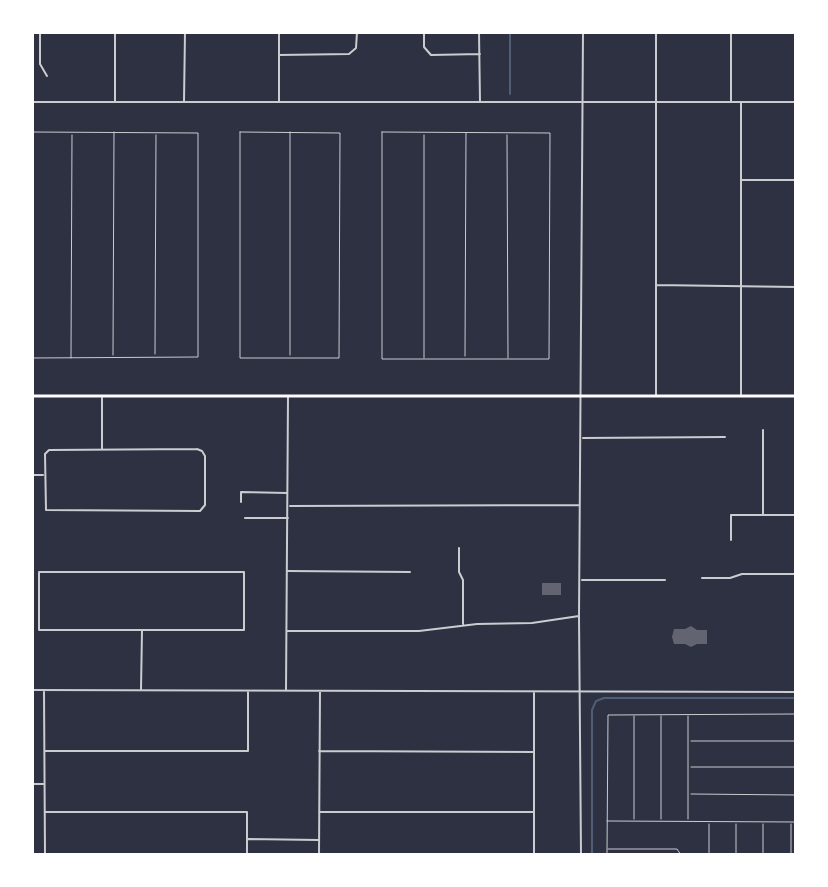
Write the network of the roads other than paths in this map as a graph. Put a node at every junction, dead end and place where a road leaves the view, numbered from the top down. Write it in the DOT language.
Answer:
graph roads {
  1 [pos="40,32"];
  2 [pos="115,32"];
  3 [pos="185,32"];
  4 [pos="279,32"];
  5 [pos="357,32"];
  6 [pos="424,32"];
  7 [pos="479,32"];
  8 [pos="583,32"];
  9 [pos="656,32"];
  10 [pos="731,32"];
  11 [pos="480,54"];
  12 [pos="279,55"];
  13 [pos="47,76"];
  14 [pos="32,102"];
  15 [pos="115,102"];
  16 [pos="184,102"];
  17 [pos="279,102"];
  18 [pos="480,102"];
  19 [pos="583,102"];
  20 [pos="656,102"];
  21 [pos="731,102"];
  22 [pos="741,102"];
  23 [pos="796,102"];
  24 [pos="32,132"];
  25 [pos="72,132"];
  26 [pos="114,132"];
  27 [pos="290,132"];
  28 [pos="424,132"];
  29 [pos="466,132"];
  30 [pos="156,133"];
  31 [pos="507,133"];
  32 [pos="741,180"];
  33 [pos="796,180"];
  34 [pos="655,285"];
  35 [pos="741,287"];
  36 [pos="796,287"];
  37 [pos="155,357"];
  38 [pos="32,358"];
  39 [pos="71,358"];
  40 [pos="113,358"];
  41 [pos="290,358"];
  42 [pos="424,359"];
  43 [pos="465,359"];
  44 [pos="508,359"];
  45 [pos="32,396"];
  46 [pos="102,396"];
  47 [pos="288,396"];
  48 [pos="582,396"];
  49 [pos="656,396"];
  50 [pos="741,396"];
  51 [pos="796,396"];
  52 [pos="763,430"];
  53 [pos="725,437"];
  54 [pos="582,438"];
  55 [pos="102,449"];
  56 [pos="32,475"];
  57 [pos="44,475"];
  58 [pos="289,493"];
  59 [pos="241,502"];
  60 [pos="581,505"];
  61 [pos="289,506"];
  62 [pos="763,515"];
  63 [pos="796,515"];
  64 [pos="245,518"];
  65 [pos="289,518"];
  66 [pos="731,540"];
  67 [pos="459,548"];
  68 [pos="287,571"];
  69 [pos="410,572"];
  70 [pos="796,574"];
  71 [pos="702,578"];
  72 [pos="580,580"];
  73 [pos="665,580"];
  74 [pos="32,598"];
  75 [pos="39,598"];
  76 [pos="579,616"];
  77 [pos="463,626"];
  78 [pos="142,630"];
  79 [pos="286,631"];
  80 [pos="32,690"];
  81 [pos="44,690"];
  82 [pos="141,690"];
  83 [pos="248,690"];
  84 [pos="286,690"];
  85 [pos="320,690"];
  86 [pos="534,690"];
  87 [pos="581,690"];
  88 [pos="796,692"];
  89 [pos="634,714"];
  90 [pos="661,714"];
  91 [pos="688,714"];
  92 [pos="796,714"];
  93 [pos="688,741"];
  94 [pos="796,741"];
  95 [pos="45,751"];
  96 [pos="319,751"];
  97 [pos="534,752"];
  98 [pos="688,767"];
  99 [pos="796,767"];
  100 [pos="32,784"];
  101 [pos="45,784"];
  102 [pos="688,794"];
  103 [pos="796,795"];
  104 [pos="45,812"];
  105 [pos="319,812"];
  106 [pos="534,812"];
  107 [pos="607,821"];
  108 [pos="634,821"];
  109 [pos="661,822"];
  110 [pos="688,822"];
  111 [pos="709,822"];
  112 [pos="736,822"];
  113 [pos="763,822"];
  114 [pos="791,822"];
  115 [pos="796,822"];
  116 [pos="247,839"];
  117 [pos="319,840"];
  118 [pos="607,849"];
  119 [pos="45,855"];
  120 [pos="247,855"];
  121 [pos="319,855"];
  122 [pos="534,855"];
  123 [pos="581,855"];
  124 [pos="607,855"];
  125 [pos="681,855"];
  126 [pos="709,855"];
  127 [pos="736,855"];
  128 [pos="763,855"];
  129 [pos="791,855"];
  1 -- 13 [label="street"];
  2 -- 15 [label="street"];
  3 -- 16 [label="street"];
  4 -- 12 [label="street"];
  5 -- 12 [label="street"];
  6 -- 11 [label="street"];
  7 -- 11 [label="street"];
  8 -- 19 [label="street"];
  9 -- 20 [label="street"];
  10 -- 21 [label="street"];
  11 -- 18 [label="street"];
  12 -- 17 [label="street"];
  14 -- 15 [label="street"];
  15 -- 16 [label="street"];
  16 -- 17 [label="street"];
  17 -- 18 [label="street"];
  18 -- 19 [label="street"];
  19 -- 20 [label="street"];
  19 -- 48 [label="street"];
  20 -- 21 [label="street"];
  20 -- 34 [label="street"];
  21 -- 22 [label="street"];
  22 -- 23 [label="street"];
  22 -- 32 [label="street"];
  24 -- 25 [label="lane"];
  25 -- 26 [label="lane"];
  25 -- 39 [label="lane"];
  26 -- 30 [label="lane"];
  26 -- 40 [label="lane"];
  27 -- 41 [label="lane"];
  27 -- 41 [label="lane"];
  27 -- 41 [label="lane"];
  28 -- 29 [label="lane"];
  28 -- 42 [label="lane"];
  28 -- 42 [label="lane"];
  29 -- 31 [label="lane"];
  29 -- 43 [label="lane"];
  30 -- 37 [label="lane"];
  30 -- 37 [label="lane"];
  31 -- 44 [label="lane"];
  31 -- 44 [label="lane"];
  32 -- 33 [label="street"];
  32 -- 35 [label="street"];
  34 -- 35 [label="street"];
  34 -- 49 [label="street"];
  35 -- 36 [label="street"];
  35 -- 50 [label="street"];
  37 -- 40 [label="lane"];
  38 -- 39 [label="lane"];
  39 -- 40 [label="lane"];
  42 -- 43 [label="lane"];
  43 -- 44 [label="lane"];
  45 -- 46 [label="main road"];
  46 -- 47 [label="main road"];
  46 -- 55 [label="street"];
  47 -- 48 [label="main road"];
  47 -- 58 [label="street"];
  48 -- 49 [label="main road"];
  48 -- 54 [label="street"];
  49 -- 50 [label="main road"];
  50 -- 51 [label="main road"];
  52 -- 62 [label="street"];
  53 -- 54 [label="street"];
  54 -- 60 [label="street"];
  55 -- 57 [label="street"];
  55 -- 57 [label="street"];
  56 -- 57 [label="street"];
  58 -- 59 [label="street"];
  58 -- 61 [label="street"];
  60 -- 61 [label="street"];
  60 -- 72 [label="street"];
  61 -- 65 [label="street"];
  62 -- 63 [label="street"];
  62 -- 66 [label="street"];
  64 -- 65 [label="street"];
  65 -- 68 [label="street"];
  67 -- 77 [label="street"];
  68 -- 69 [label="street"];
  68 -- 79 [label="street"];
  70 -- 71 [label="street"];
  72 -- 73 [label="street"];
  72 -- 76 [label="street"];
  74 -- 75 [label="street"];
  75 -- 78 [label="street"];
  75 -- 78 [label="street"];
  76 -- 77 [label="street"];
  76 -- 87 [label="street"];
  77 -- 79 [label="street"];
  78 -- 82 [label="street"];
  79 -- 84 [label="street"];
  80 -- 81 [label="street"];
  81 -- 82 [label="street"];
  81 -- 95 [label="street"];
  82 -- 83 [label="street"];
  83 -- 84 [label="street"];
  83 -- 95 [label="street"];
  84 -- 85 [label="street"];
  85 -- 86 [label="street"];
  85 -- 96 [label="street"];
  86 -- 87 [label="street"];
  86 -- 97 [label="street"];
  87 -- 88 [label="street"];
  87 -- 123 [label="street"];
  89 -- 90 [label="lane"];
  89 -- 107 [label="lane"];
  89 -- 108 [label="lane"];
  90 -- 91 [label="lane"];
  90 -- 109 [label="lane"];
  91 -- 92 [label="lane"];
  91 -- 93 [label="lane"];
  93 -- 94 [label="lane"];
  93 -- 98 [label="lane"];
  95 -- 101 [label="street"];
  96 -- 97 [label="street"];
  96 -- 105 [label="street"];
  97 -- 106 [label="street"];
  98 -- 99 [label="lane"];
  98 -- 102 [label="lane"];
  100 -- 101 [label="street"];
  101 -- 104 [label="street"];
  102 -- 103 [label="lane"];
  102 -- 110 [label="lane"];
  104 -- 116 [label="street"];
  104 -- 119 [label="street"];
  105 -- 106 [label="street"];
  105 -- 117 [label="street"];
  106 -- 122 [label="street"];
  107 -- 108 [label="lane"];
  107 -- 118 [label="lane"];
  108 -- 109 [label="lane"];
  109 -- 110 [label="lane"];
  110 -- 111 [label="lane"];
  111 -- 112 [label="lane"];
  111 -- 126 [label="lane"];
  112 -- 113 [label="lane"];
  112 -- 127 [label="lane"];
  113 -- 114 [label="lane"];
  113 -- 128 [label="lane"];
  114 -- 115 [label="lane"];
  114 -- 129 [label="lane"];
  116 -- 117 [label="street"];
  116 -- 120 [label="street"];
  117 -- 121 [label="street"];
  118 -- 124 [label="lane"];
  118 -- 125 [label="lane"];
}
